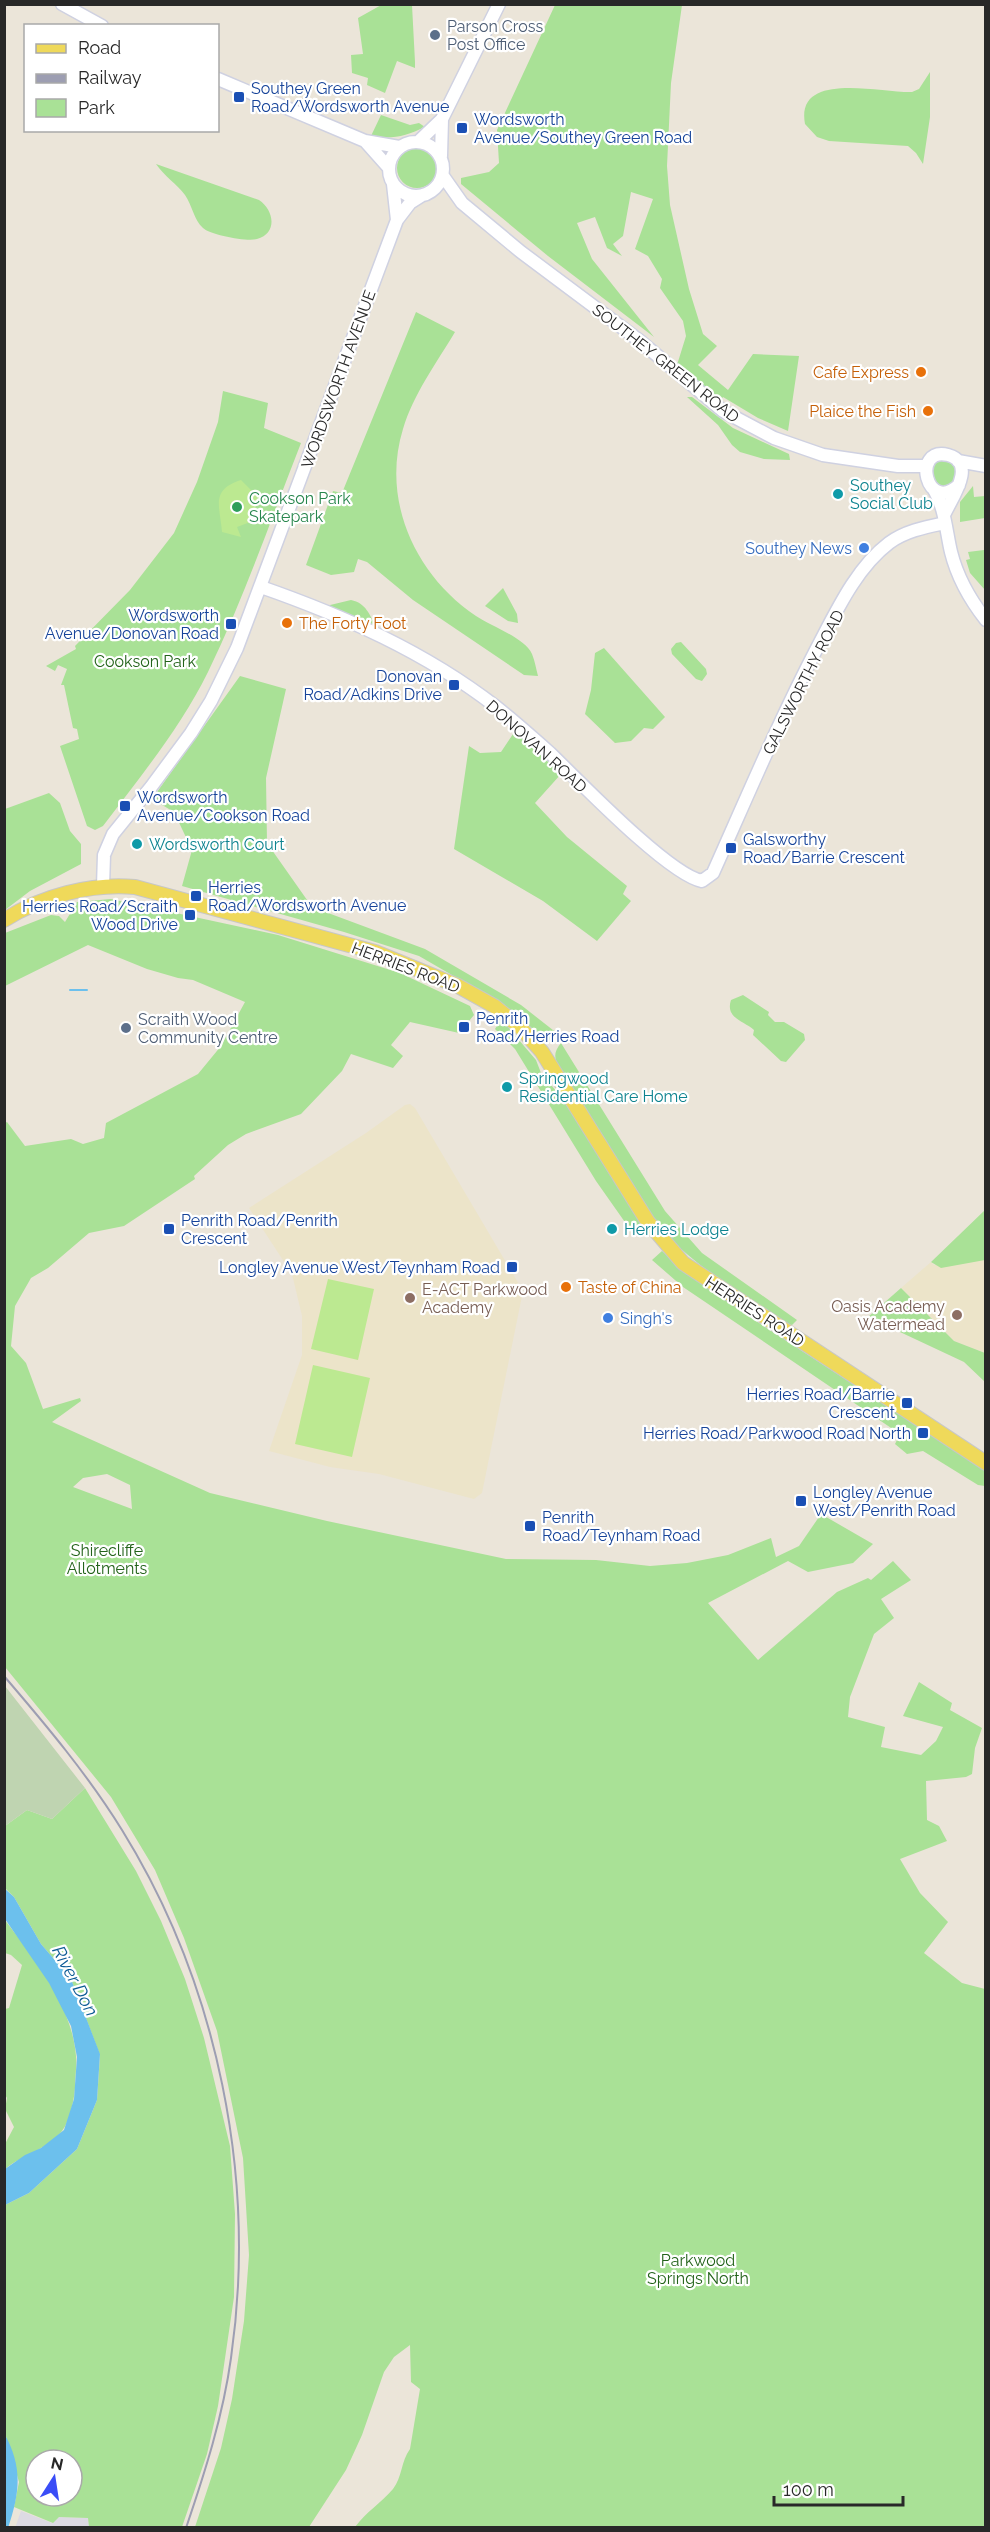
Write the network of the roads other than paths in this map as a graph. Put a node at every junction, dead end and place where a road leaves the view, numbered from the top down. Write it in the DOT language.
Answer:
graph roads {
  1 [pos="62,4"];
  2 [pos="499,4"];
  3 [pos="98,24"];
  4 [pos="219,79"];
  5 [pos="442,118"];
  6 [pos="365,141"];
  7 [pos="419,141"];
  8 [pos="399,147"];
  9 [pos="441,156"];
  10 [pos="389,168"];
  11 [pos="443,176"];
  12 [pos="393,184"];
  13 [pos="425,194"];
  14 [pos="462,204"];
  15 [pos="397,220"];
  16 [pos="958,461"];
  17 [pos="898,466"];
  18 [pos="927,466"];
  19 [pos="984,466"];
  20 [pos="960,482"];
  21 [pos="931,486"];
  22 [pos="944,518"];
  23 [pos="261,587"];
  24 [pos="986,620"];
  25 [pos="702,881"];
  26 [pos="103,886"];
  27 [pos="4,920"];
  28 [pos="986,1464"];
  1 -- 3 [label="street"];
  2 -- 5 [label="street"];
  4 -- 6 [label="street"];
  5 -- 7 [label="street"];
  5 -- 9 [label="street"];
  6 -- 8 [label="street"];
  6 -- 10 [label="street"];
  7 -- 8 [label="street"];
  7 -- 9 [label="street"];
  8 -- 10 [label="street"];
  9 -- 11 [label="street"];
  10 -- 12 [label="street"];
  11 -- 13 [label="street"];
  11 -- 14 [label="street, SOUTHEY GREEN ROAD"];
  12 -- 13 [label="street"];
  12 -- 15 [label="street, WORDSWORTH AVENUE"];
  13 -- 14 [label="street, SOUTHEY GREEN ROAD"];
  13 -- 15 [label="street, WORDSWORTH AVENUE"];
  14 -- 17 [label="street, SOUTHEY GREEN ROAD"];
  15 -- 23 [label="street, WORDSWORTH AVENUE"];
  16 -- 18 [label="street"];
  16 -- 19 [label="street"];
  16 -- 20 [label="street"];
  17 -- 18 [label="street, SOUTHEY GREEN ROAD"];
  17 -- 21 [label="street, SOUTHEY GREEN ROAD"];
  18 -- 21 [label="street"];
  19 -- 20 [label="street"];
  20 -- 21 [label="street"];
  20 -- 22 [label="street"];
  21 -- 22 [label="street"];
  22 -- 24 [label="street"];
  22 -- 25 [label="street, GALSWORTHY ROAD"];
  23 -- 25 [label="street, DONOVAN ROAD"];
  23 -- 26 [label="street, WORDSWORTH AVENUE"];
  26 -- 27 [label="main road, HERRIES ROAD"];
  26 -- 28 [label="main road, HERRIES ROAD"];
}
